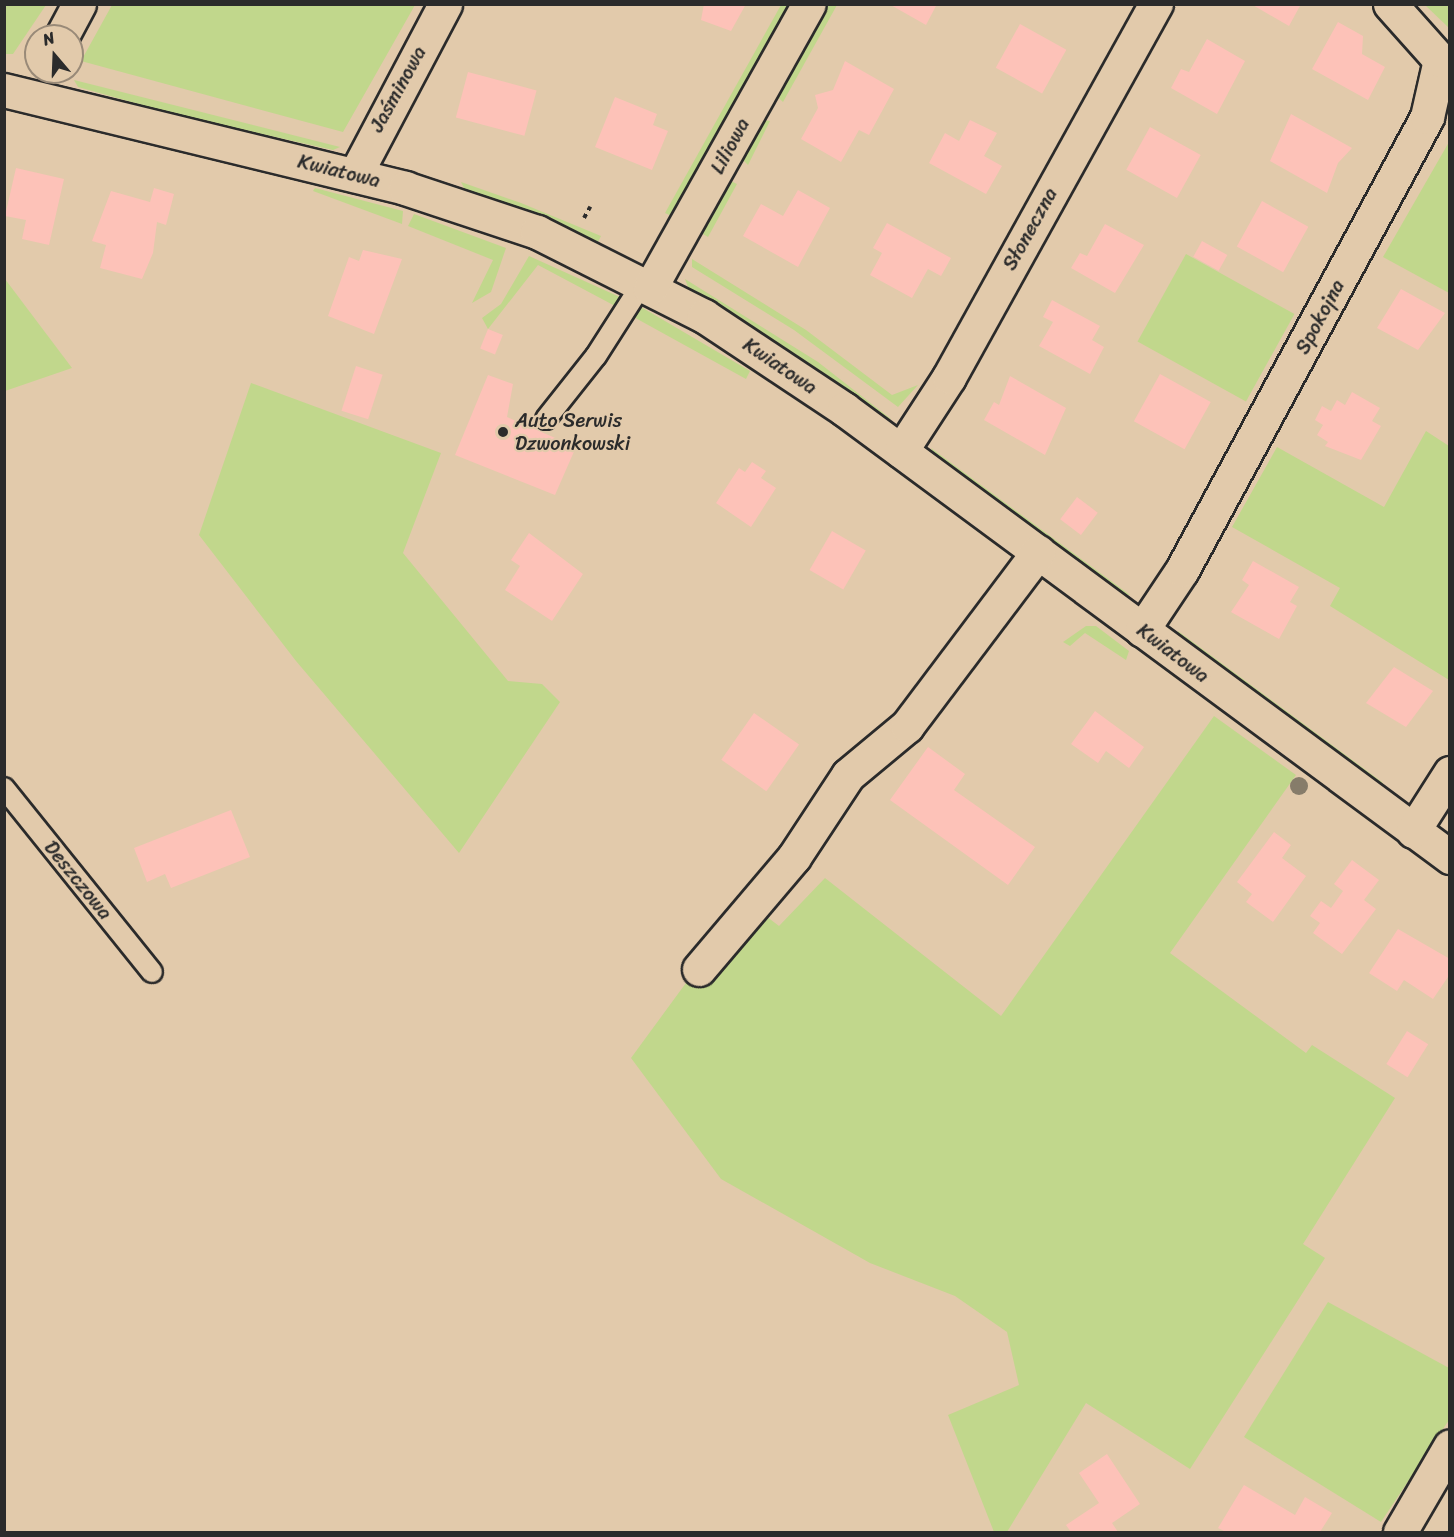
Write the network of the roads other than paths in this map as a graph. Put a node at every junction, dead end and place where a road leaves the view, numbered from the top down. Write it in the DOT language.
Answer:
graph roads {
  1 [pos="79,4"];
  2 [pos="445,4"];
  3 [pos="809,4"];
  4 [pos="1156,4"];
  5 [pos="1390,4"];
  6 [pos="68,24"];
  7 [pos="27,85"];
  8 [pos="355,174"];
  9 [pos="646,286"];
  10 [pos="546,419"];
  11 [pos="901,451"];
  12 [pos="1038,552"];
  13 [pos="1142,630"];
  14 [pos="1449,773"];
  15 [pos="4,788"];
  16 [pos="1413,831"];
  17 [pos="1449,857"];
  18 [pos="699,969"];
  19 [pos="152,972"];
  20 [pos="1449,1446"];
  21 [pos="1400,1533"];
  1 -- 6 [label="street"];
  2 -- 8 [label="street, Jaśminowa"];
  3 -- 9 [label="street, Liliowa"];
  4 -- 11 [label="street, Słoneczna"];
  5 -- 13 [label="street, Spokojna"];
  7 -- 8 [label="street, Kwiatowa"];
  8 -- 9 [label="street, Kwiatowa"];
  9 -- 10 [label="lane"];
  9 -- 11 [label="street, Kwiatowa"];
  11 -- 12 [label="street, Kwiatowa"];
  12 -- 13 [label="street, Kwiatowa"];
  12 -- 18 [label="street"];
  13 -- 16 [label="street, Kwiatowa"];
  14 -- 16 [label="street"];
  15 -- 19 [label="lane, Deszczowa"];
  16 -- 17 [label="street, Kwiatowa"];
  20 -- 21 [label="street"];
}
